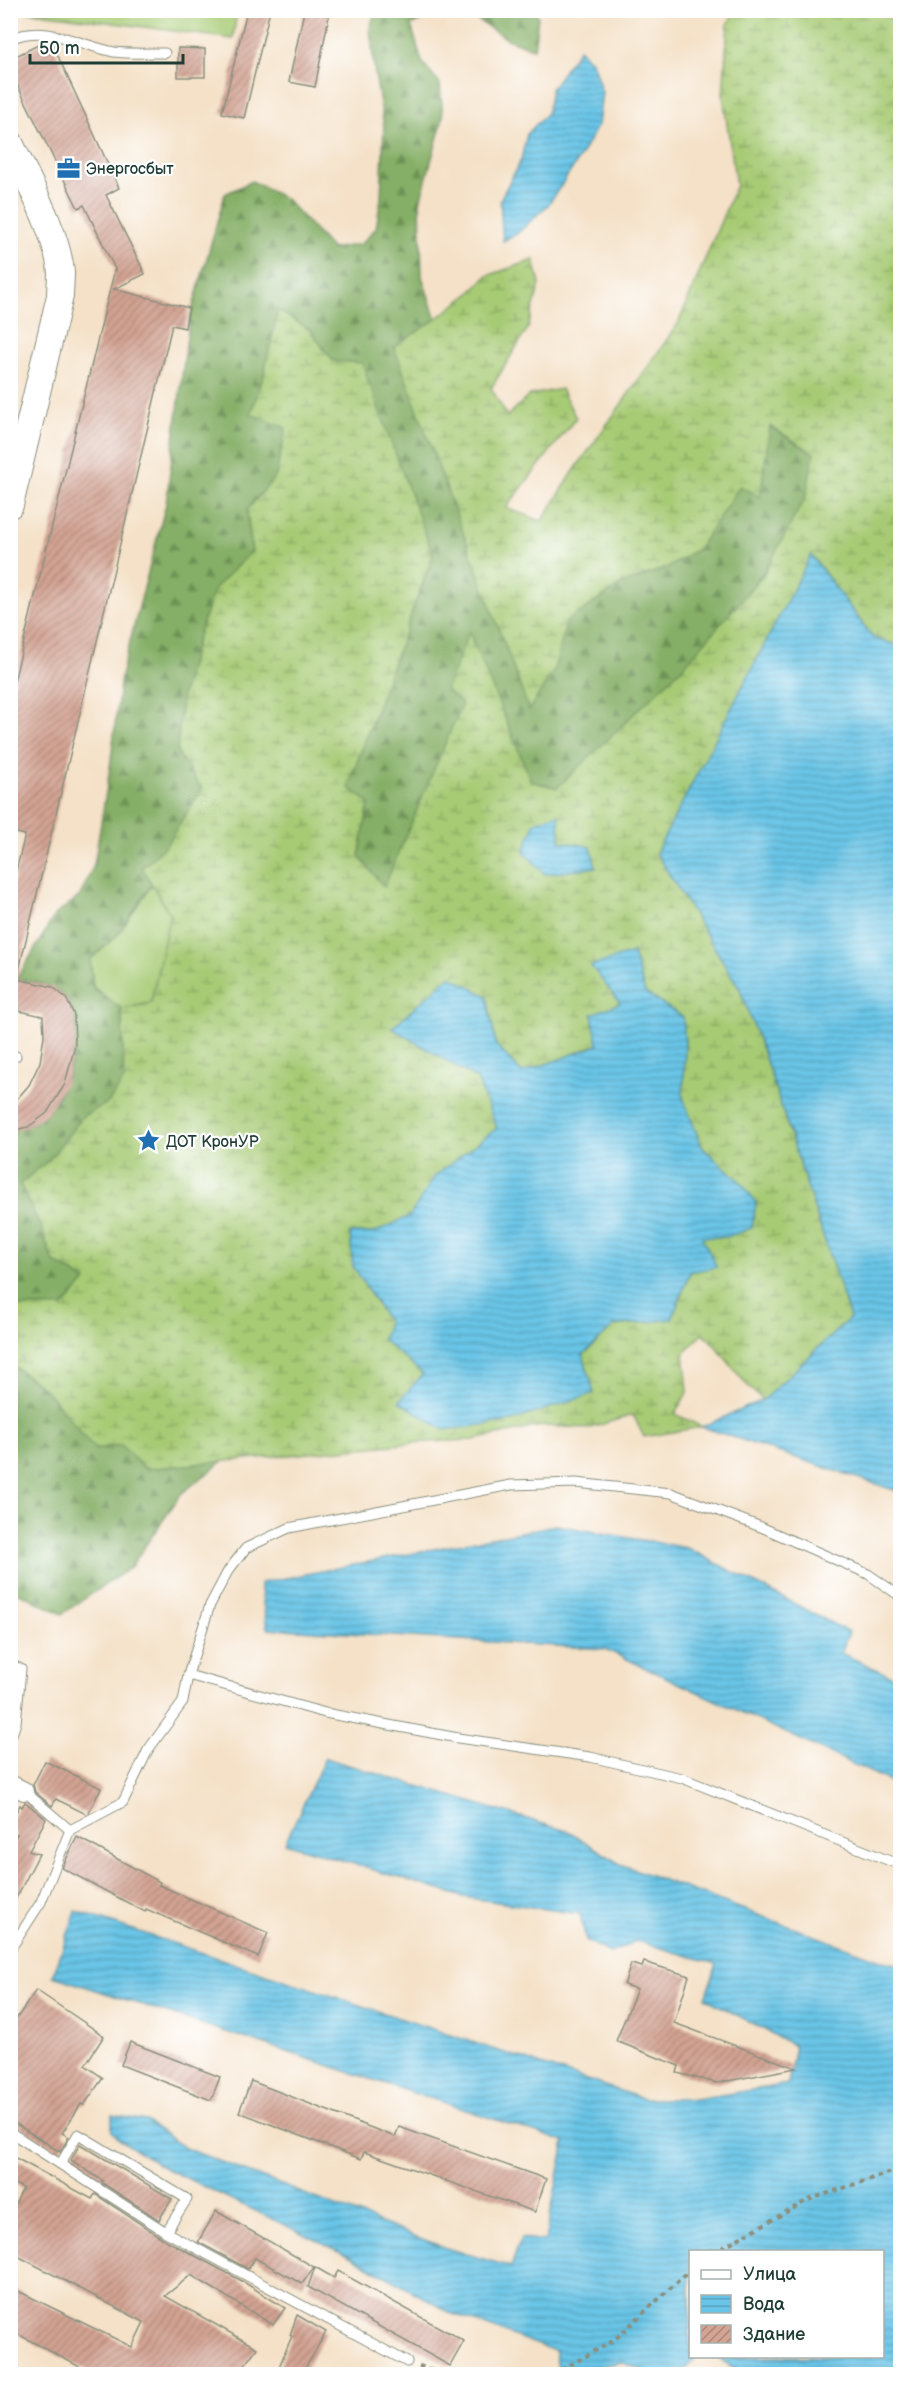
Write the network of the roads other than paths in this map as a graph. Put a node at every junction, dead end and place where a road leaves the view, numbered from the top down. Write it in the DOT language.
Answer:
graph roads {
  1 [pos="10,39"];
  2 [pos="165,53"];
  3 [pos="11,144"];
  4 [pos="10,504"];
  5 [pos="900,1596"];
  6 [pos="10,1664"];
  7 [pos="188,1675"];
  8 [pos="10,1740"];
  9 [pos="17,1788"];
  10 [pos="70,1830"];
  11 [pos="900,1865"];
  12 [pos="10,1950"];
  13 [pos="10,2132"];
  14 [pos="61,2163"];
  15 [pos="166,2232"];
  16 [pos="407,2362"];
  1 -- 2 [label="lane"];
  3 -- 4 [label="main road"];
  5 -- 7 [label="lane"];
  6 -- 8 [label="lane"];
  7 -- 10 [label="lane"];
  7 -- 11 [label="lane"];
  9 -- 10 [label="lane"];
  10 -- 12 [label="lane"];
  13 -- 14 [label="lane"];
  14 -- 15 [label="lane"];
  14 -- 15 [label="lane"];
  15 -- 16 [label="lane"];
}
